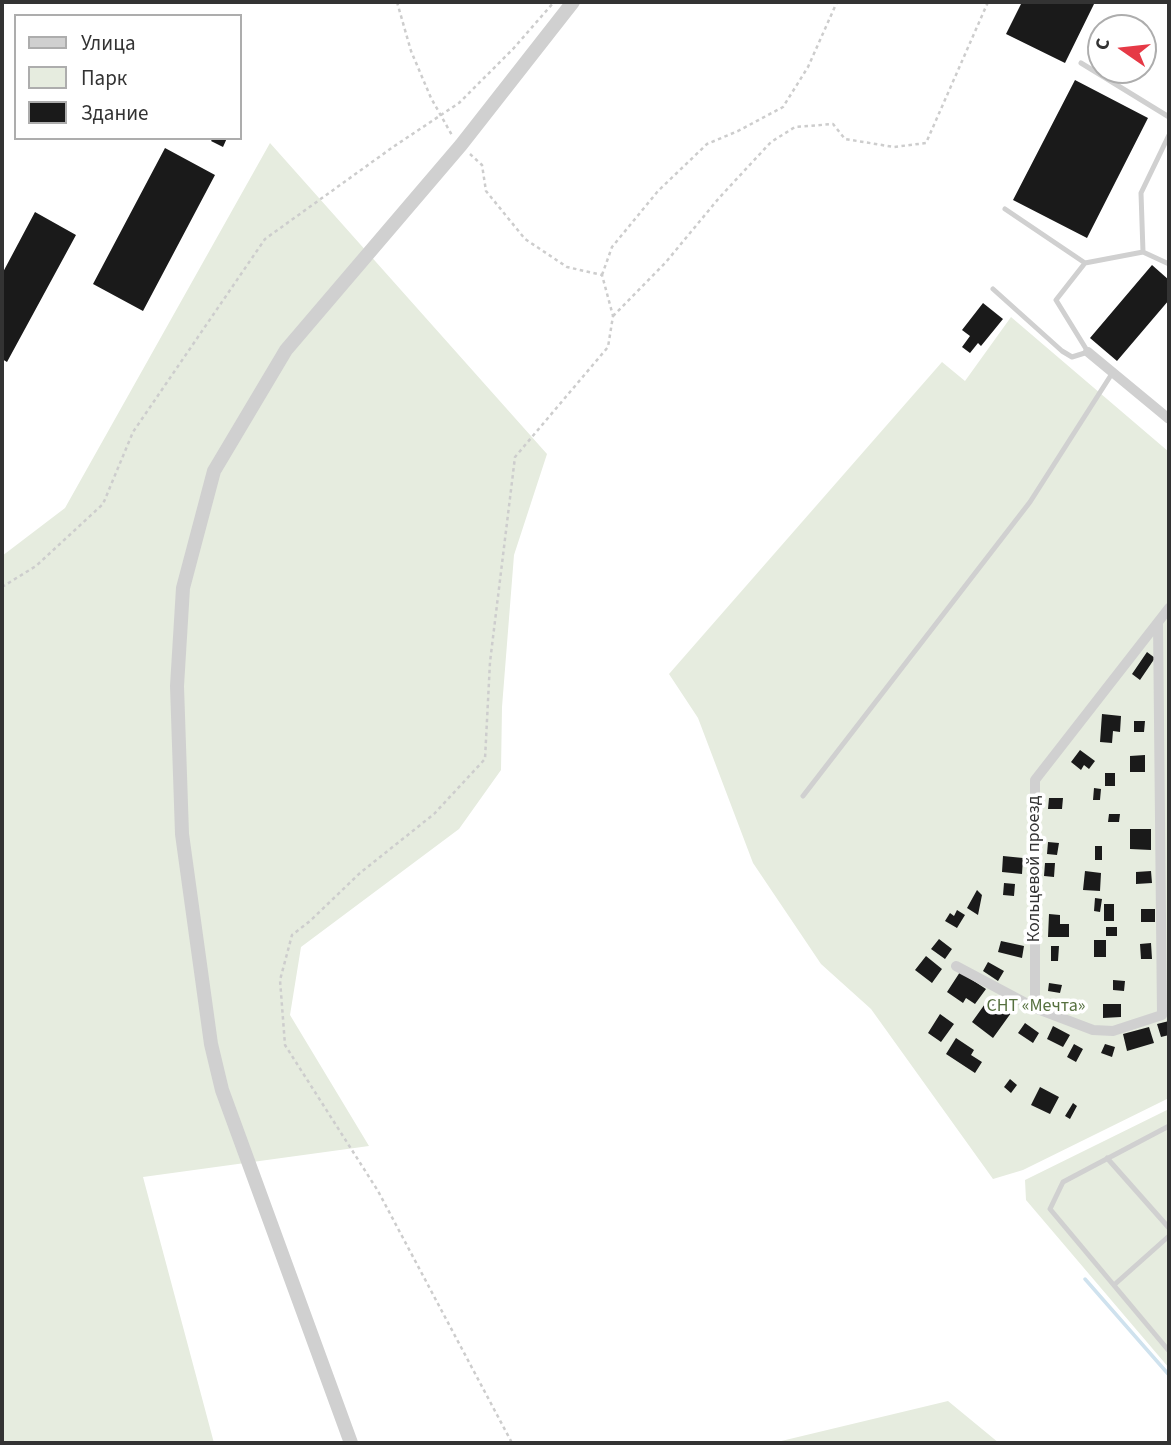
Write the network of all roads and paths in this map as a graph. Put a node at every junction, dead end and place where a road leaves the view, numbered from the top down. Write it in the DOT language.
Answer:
graph roads {
  1 [pos="397,2"];
  2 [pos="554,2"];
  3 [pos="573,2"];
  4 [pos="837,2"];
  5 [pos="988,2"];
  6 [pos="1081,63"];
  7 [pos="440,115"];
  8 [pos="1169,117"];
  9 [pos="1169,135"];
  10 [pos="461,145"];
  11 [pos="1005,209"];
  12 [pos="1143,252"];
  13 [pos="1084,263"];
  14 [pos="1169,264"];
  15 [pos="602,275"];
  16 [pos="993,289"];
  17 [pos="613,316"];
  18 [pos="1088,352"];
  19 [pos="1113,372"];
  20 [pos="1169,419"];
  21 [pos="2,587"];
  22 [pos="1169,608"];
  23 [pos="1158,623"];
  24 [pos="803,796"];
  25 [pos="956,965"];
  26 [pos="1035,1009"];
  27 [pos="1165,1014"];
  28 [pos="1169,1126"];
  29 [pos="1107,1158"];
  30 [pos="1169,1228"];
  31 [pos="1169,1236"];
  32 [pos="1115,1285"];
  33 [pos="1169,1350"];
  34 [pos="351,1443"];
  35 [pos="512,1443"];
  1 -- 7 [label="path"];
  2 -- 7 [label="path"];
  3 -- 10 [label="street"];
  4 -- 15 [label="path"];
  5 -- 17 [label="path"];
  6 -- 8 [label="lane"];
  7 -- 10 [label="path"];
  7 -- 21 [label="path"];
  9 -- 12 [label="lane"];
  10 -- 15 [label="path"];
  10 -- 34 [label="street"];
  11 -- 13 [label="lane"];
  12 -- 13 [label="lane"];
  12 -- 14 [label="lane"];
  13 -- 18 [label="lane"];
  15 -- 17 [label="path"];
  16 -- 18 [label="lane"];
  17 -- 35 [label="path"];
  18 -- 19 [label="street"];
  19 -- 20 [label="street"];
  19 -- 24 [label="lane"];
  22 -- 23 [label="street, Кольцевой проезд"];
  23 -- 26 [label="street, Кольцевой проезд"];
  23 -- 27 [label="street"];
  25 -- 26 [label="street"];
  26 -- 27 [label="street"];
  28 -- 29 [label="lane"];
  29 -- 30 [label="lane"];
  29 -- 32 [label="lane"];
  31 -- 32 [label="lane"];
  32 -- 33 [label="lane"];
}
